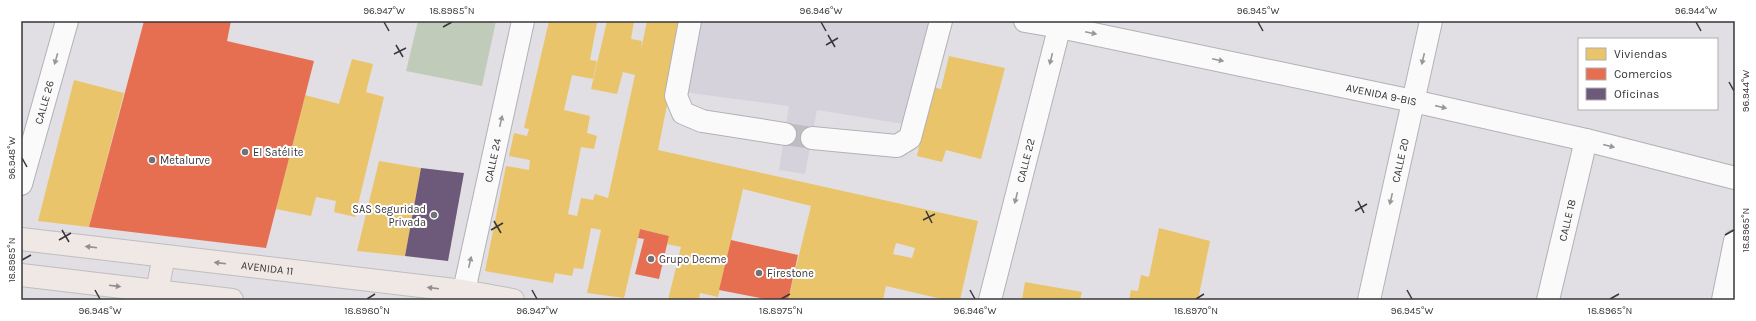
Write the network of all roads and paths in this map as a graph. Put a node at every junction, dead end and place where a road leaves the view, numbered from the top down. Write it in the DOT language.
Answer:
graph roads {
  1 [pos="67,21"];
  2 [pos="523,21"];
  3 [pos="690,21"];
  4 [pos="941,21"];
  5 [pos="1025,21"];
  6 [pos="1431,21"];
  7 [pos="1060,24"];
  8 [pos="1413,101"];
  9 [pos="784,134"];
  10 [pos="812,138"];
  11 [pos="1586,140"];
  12 [pos="1735,178"];
  13 [pos="21,184"];
  14 [pos="21,239"];
  15 [pos="1735,241"];
  16 [pos="164,256"];
  17 [pos="21,274"];
  18 [pos="157,291"];
  19 [pos="462,296"];
  20 [pos="232,300"];
  21 [pos="513,300"];
  22 [pos="990,300"];
  23 [pos="1368,300"];
  24 [pos="1548,300"];
  25 [pos="1723,300"];
  1 -- 13 [label="street, CALLE 26, one-way"];
  19 -- 2 [label="street, CALLE 24, one-way"];
  3 -- 9 [label="street"];
  4 -- 10 [label="street"];
  5 -- 7 [label="street, AVENIDA 9-BIS"];
  6 -- 8 [label="street, CALLE 20, one-way"];
  7 -- 8 [label="street, AVENIDA 9-BIS, one-way"];
  7 -- 22 [label="street, CALLE 22, one-way"];
  8 -- 11 [label="street, AVENIDA 9-BIS, one-way"];
  8 -- 23 [label="street, CALLE 20, one-way"];
  11 -- 12 [label="street, AVENIDA 9-BIS, one-way"];
  11 -- 24 [label="street, CALLE 18"];
  16 -- 14 [label="main road, AVENIDA 11, one-way"];
  15 -- 25 [label="street"];
  16 -- 18 [label="main road"];
  19 -- 16 [label="main road, AVENIDA 11, one-way"];
  17 -- 18 [label="main road, one-way"];
  18 -- 20 [label="main road"];
  19 -- 21 [label="main road, AVENIDA 11"];
}
